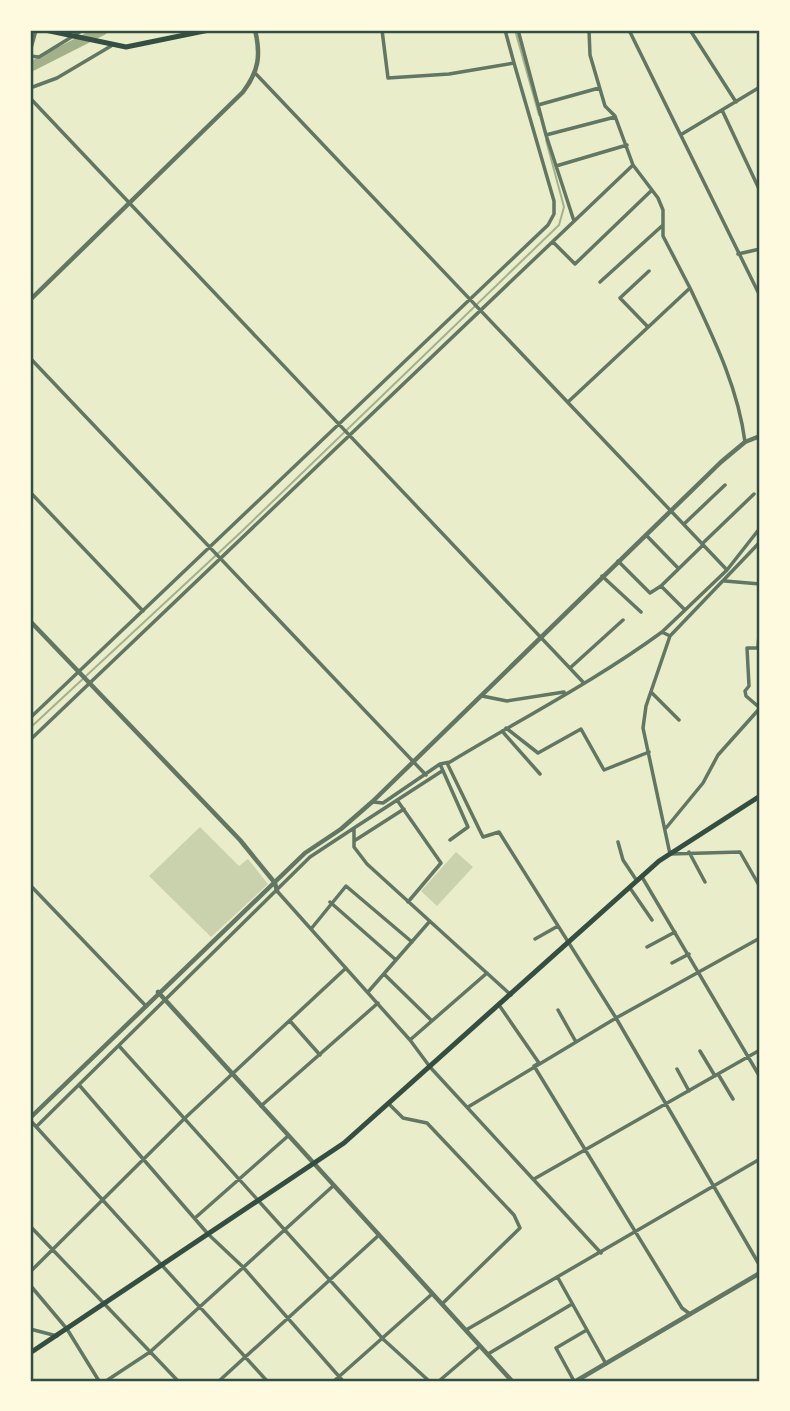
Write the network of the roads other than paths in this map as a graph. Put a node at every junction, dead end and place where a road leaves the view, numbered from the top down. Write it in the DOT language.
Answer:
graph roads {
  1 [pos="36,30"];
  2 [pos="45,30"];
  3 [pos="67,30"];
  4 [pos="83,30"];
  5 [pos="209,30"];
  6 [pos="255,30"];
  7 [pos="382,30"];
  8 [pos="505,30"];
  9 [pos="518,30"];
  10 [pos="589,30"];
  11 [pos="629,30"];
  12 [pos="691,30"];
  13 [pos="72,37"];
  14 [pos="110,44"];
  15 [pos="30,54"];
  16 [pos="514,63"];
  17 [pos="256,74"];
  18 [pos="760,87"];
  19 [pos="30,88"];
  20 [pos="599,88"];
  21 [pos="30,98"];
  22 [pos="736,102"];
  23 [pos="538,105"];
  24 [pos="722,110"];
  25 [pos="615,117"];
  26 [pos="682,134"];
  27 [pos="546,135"];
  28 [pos="627,145"];
  29 [pos="633,165"];
  30 [pos="556,166"];
  31 [pos="653,190"];
  32 [pos="760,191"];
  33 [pos="130,203"];
  34 [pos="574,222"];
  35 [pos="663,225"];
  36 [pos="553,242"];
  37 [pos="760,249"];
  38 [pos="738,254"];
  39 [pos="649,271"];
  40 [pos="600,282"];
  41 [pos="690,288"];
  42 [pos="760,296"];
  43 [pos="30,300"];
  44 [pos="470,300"];
  45 [pos="479,309"];
  46 [pos="648,327"];
  47 [pos="30,358"];
  48 [pos="568,402"];
  49 [pos="340,424"];
  50 [pos="348,433"];
  51 [pos="760,436"];
  52 [pos="745,442"];
  53 [pos="725,485"];
  54 [pos="30,492"];
  55 [pos="754,494"];
  56 [pos="671,511"];
  57 [pos="684,524"];
  58 [pos="760,528"];
  59 [pos="646,535"];
  60 [pos="760,541"];
  61 [pos="703,544"];
  62 [pos="211,549"];
  63 [pos="219,557"];
  64 [pos="618,561"];
  65 [pos="678,568"];
  66 [pos="727,570"];
  67 [pos="603,576"];
  68 [pos="725,581"];
  69 [pos="760,584"];
  70 [pos="661,586"];
  71 [pos="684,609"];
  72 [pos="143,611"];
  73 [pos="641,612"];
  74 [pos="622,620"];
  75 [pos="30,621"];
  76 [pos="760,621"];
  77 [pos="662,632"];
  78 [pos="540,636"];
  79 [pos="670,636"];
  80 [pos="570,668"];
  81 [pos="78,672"];
  82 [pos="583,682"];
  83 [pos="89,683"];
  84 [pos="570,691"];
  85 [pos="651,692"];
  86 [pos="480,695"];
  87 [pos="760,708"];
  88 [pos="30,718"];
  89 [pos="679,720"];
  90 [pos="504,729"];
  91 [pos="30,740"];
  92 [pos="649,752"];
  93 [pos="413,759"];
  94 [pos="447,763"];
  95 [pos="440,764"];
  96 [pos="442,771"];
  97 [pos="540,774"];
  98 [pos="426,775"];
  99 [pos="760,796"];
  100 [pos="397,800"];
  101 [pos="372,802"];
  102 [pos="384,806"];
  103 [pos="404,809"];
  104 [pos="354,828"];
  105 [pos="666,828"];
  106 [pos="342,831"];
  107 [pos="450,840"];
  108 [pos="354,841"];
  109 [pos="618,842"];
  110 [pos="689,852"];
  111 [pos="670,854"];
  112 [pos="640,879"];
  113 [pos="705,882"];
  114 [pos="275,883"];
  115 [pos="30,885"];
  116 [pos="760,887"];
  117 [pos="630,888"];
  118 [pos="277,891"];
  119 [pos="330,902"];
  120 [pos="408,902"];
  121 [pos="652,920"];
  122 [pos="430,921"];
  123 [pos="558,926"];
  124 [pos="311,929"];
  125 [pos="675,932"];
  126 [pos="535,939"];
  127 [pos="760,939"];
  128 [pos="412,942"];
  129 [pos="568,943"];
  130 [pos="648,947"];
  131 [pos="689,954"];
  132 [pos="396,960"];
  133 [pos="672,963"];
  134 [pos="345,968"];
  135 [pos="700,972"];
  136 [pos="487,973"];
  137 [pos="384,974"];
  138 [pos="158,992"];
  139 [pos="368,992"];
  140 [pos="511,995"];
  141 [pos="166,1001"];
  142 [pos="378,1003"];
  143 [pos="145,1005"];
  144 [pos="499,1005"];
  145 [pos="558,1010"];
  146 [pos="616,1018"];
  147 [pos="431,1020"];
  148 [pos="290,1021"];
  149 [pos="410,1040"];
  150 [pos="576,1042"];
  151 [pos="120,1047"];
  152 [pos="760,1050"];
  153 [pos="700,1051"];
  154 [pos="320,1055"];
  155 [pos="749,1057"];
  156 [pos="534,1066"];
  157 [pos="430,1068"];
  158 [pos="677,1069"];
  159 [pos="234,1075"];
  160 [pos="717,1075"];
  161 [pos="760,1077"];
  162 [pos="80,1086"];
  163 [pos="690,1091"];
  164 [pos="733,1099"];
  165 [pos="389,1104"];
  166 [pos="666,1105"];
  167 [pos="261,1106"];
  168 [pos="468,1107"];
  169 [pos="185,1118"];
  170 [pos="30,1119"];
  171 [pos="37,1126"];
  172 [pos="288,1136"];
  173 [pos="584,1150"];
  174 [pos="145,1158"];
  175 [pos="760,1159"];
  176 [pos="315,1165"];
  177 [pos="239,1180"];
  178 [pos="533,1180"];
  179 [pos="333,1186"];
  180 [pos="714,1187"];
  181 [pos="104,1200"];
  182 [pos="259,1201"];
  183 [pos="195,1218"];
  184 [pos="30,1226"];
  185 [pos="285,1230"];
  186 [pos="634,1232"];
  187 [pos="208,1234"];
  188 [pos="379,1235"];
  189 [pos="52,1250"];
  190 [pos="601,1253"];
  191 [pos="164,1265"];
  192 [pos="760,1266"];
  193 [pos="243,1268"];
  194 [pos="30,1272"];
  195 [pos="760,1273"];
  196 [pos="558,1278"];
  197 [pos="330,1280"];
  198 [pos="30,1285"];
  199 [pos="433,1294"];
  200 [pos="106,1304"];
  201 [pos="442,1304"];
  202 [pos="572,1304"];
  203 [pos="202,1306"];
  204 [pos="690,1314"];
  205 [pos="289,1318"];
  206 [pos="30,1329"];
  207 [pos="67,1329"];
  208 [pos="466,1331"];
  209 [pos="586,1331"];
  210 [pos="57,1336"];
  211 [pos="383,1339"];
  212 [pos="480,1346"];
  213 [pos="150,1352"];
  214 [pos="30,1353"];
  215 [pos="488,1354"];
  216 [pos="246,1356"];
  217 [pos="606,1364"];
  218 [pos="341,1379"];
  219 [pos="99,1381"];
  220 [pos="106,1381"];
  221 [pos="178,1381"];
  222 [pos="219,1381"];
  223 [pos="267,1381"];
  224 [pos="334,1381"];
  225 [pos="429,1381"];
  226 [pos="439,1381"];
  227 [pos="512,1381"];
  228 [pos="575,1381"];
  1 -- 15 [label="street"];
  2 -- 13 [label="main road"];
  3 -- 13 [label="street"];
  4 -- 13 [label="street"];
  5 -- 14 [label="main road"];
  6 -- 17 [label="street"];
  7 -- 16 [label="street"];
  8 -- 16 [label="street"];
  9 -- 23 [label="street"];
  10 -- 20 [label="street"];
  11 -- 26 [label="street"];
  12 -- 22 [label="street"];
  13 -- 14 [label="main road"];
  13 -- 15 [label="street"];
  14 -- 19 [label="street"];
  16 -- 44 [label="street"];
  17 -- 33 [label="street"];
  17 -- 44 [label="street"];
  18 -- 22 [label="street"];
  20 -- 23 [label="street"];
  20 -- 25 [label="street"];
  21 -- 33 [label="street"];
  22 -- 24 [label="street"];
  23 -- 27 [label="street"];
  24 -- 26 [label="street"];
  24 -- 32 [label="street"];
  25 -- 27 [label="street"];
  25 -- 28 [label="street"];
  26 -- 38 [label="street"];
  27 -- 30 [label="street"];
  28 -- 29 [label="street"];
  28 -- 30 [label="street"];
  29 -- 31 [label="street"];
  29 -- 34 [label="street"];
  30 -- 34 [label="street"];
  31 -- 35 [label="street"];
  31 -- 36 [label="street"];
  33 -- 43 [label="street"];
  33 -- 49 [label="street"];
  34 -- 36 [label="street"];
  35 -- 40 [label="street"];
  35 -- 41 [label="street"];
  36 -- 45 [label="street"];
  37 -- 38 [label="street"];
  38 -- 42 [label="street"];
  39 -- 46 [label="street"];
  41 -- 46 [label="street"];
  41 -- 52 [label="street"];
  44 -- 45 [label="street"];
  44 -- 49 [label="street"];
  45 -- 48 [label="street"];
  45 -- 50 [label="street"];
  46 -- 48 [label="street"];
  47 -- 62 [label="street"];
  48 -- 56 [label="street"];
  49 -- 50 [label="street"];
  49 -- 62 [label="street"];
  50 -- 63 [label="street"];
  50 -- 78 [label="street"];
  51 -- 52 [label="street"];
  52 -- 56 [label="street"];
  53 -- 57 [label="street"];
  54 -- 72 [label="street"];
  55 -- 61 [label="street"];
  56 -- 57 [label="street"];
  56 -- 59 [label="street"];
  57 -- 61 [label="street"];
  58 -- 66 [label="street"];
  59 -- 64 [label="street"];
  59 -- 65 [label="street"];
  60 -- 68 [label="street"];
  61 -- 65 [label="street"];
  61 -- 66 [label="street"];
  62 -- 63 [label="street"];
  62 -- 72 [label="street"];
  63 -- 83 [label="street"];
  63 -- 93 [label="street"];
  64 -- 67 [label="street"];
  64 -- 70 [label="street"];
  65 -- 70 [label="street"];
  66 -- 71 [label="street"];
  67 -- 73 [label="street"];
  67 -- 78 [label="street"];
  68 -- 69 [label="street"];
  68 -- 79 [label="street"];
  70 -- 71 [label="street"];
  71 -- 77 [label="street"];
  72 -- 81 [label="street"];
  74 -- 80 [label="street"];
  75 -- 81 [label="street"];
  76 -- 87 [label="street"];
  77 -- 79 [label="street"];
  77 -- 82 [label="street"];
  78 -- 80 [label="street"];
  78 -- 86 [label="street"];
  79 -- 85 [label="street"];
  80 -- 82 [label="street"];
  81 -- 83 [label="street"];
  81 -- 88 [label="street"];
  82 -- 84 [label="street"];
  83 -- 91 [label="street"];
  83 -- 114 [label="street"];
  84 -- 86 [label="street"];
  84 -- 90 [label="street"];
  85 -- 89 [label="street"];
  85 -- 92 [label="street"];
  86 -- 93 [label="street"];
  87 -- 105 [label="street"];
  90 -- 92 [label="street"];
  90 -- 94 [label="street"];
  90 -- 97 [label="street"];
  92 -- 105 [label="street"];
  93 -- 98 [label="street"];
  93 -- 101 [label="street"];
  94 -- 95 [label="street"];
  94 -- 123 [label="street"];
  95 -- 96 [label="street"];
  95 -- 98 [label="street"];
  96 -- 100 [label="street"];
  96 -- 107 [label="street"];
  98 -- 102 [label="street"];
  99 -- 111 [label="main road"];
  100 -- 102 [label="street"];
  100 -- 103 [label="street"];
  101 -- 102 [label="street"];
  101 -- 106 [label="street"];
  102 -- 104 [label="street"];
  103 -- 108 [label="street"];
  103 -- 120 [label="street"];
  104 -- 106 [label="street"];
  104 -- 108 [label="street"];
  105 -- 111 [label="street"];
  106 -- 114 [label="street"];
  106 -- 118 [label="street"];
  108 -- 120 [label="street"];
  109 -- 112 [label="street"];
  110 -- 111 [label="street"];
  110 -- 113 [label="street"];
  110 -- 116 [label="street"];
  111 -- 112 [label="main road"];
  112 -- 117 [label="main road"];
  112 -- 125 [label="street"];
  114 -- 118 [label="street"];
  114 -- 138 [label="street"];
  115 -- 143 [label="street"];
  117 -- 121 [label="street"];
  117 -- 129 [label="main road"];
  118 -- 124 [label="street"];
  118 -- 141 [label="street"];
  119 -- 124 [label="street"];
  119 -- 128 [label="street"];
  119 -- 132 [label="street"];
  120 -- 122 [label="street"];
  122 -- 128 [label="street"];
  122 -- 136 [label="street"];
  123 -- 126 [label="street"];
  123 -- 129 [label="street"];
  124 -- 134 [label="street"];
  125 -- 130 [label="street"];
  125 -- 131 [label="street"];
  127 -- 135 [label="street"];
  128 -- 132 [label="street"];
  129 -- 140 [label="main road"];
  129 -- 146 [label="street"];
  131 -- 133 [label="street"];
  131 -- 135 [label="street"];
  132 -- 137 [label="street"];
  134 -- 139 [label="street"];
  134 -- 148 [label="street"];
  135 -- 146 [label="street"];
  135 -- 155 [label="street"];
  136 -- 140 [label="street"];
  136 -- 147 [label="street"];
  137 -- 139 [label="street"];
  137 -- 147 [label="street"];
  138 -- 141 [label="street"];
  138 -- 143 [label="street"];
  139 -- 142 [label="street"];
  140 -- 144 [label="main road"];
  141 -- 151 [label="street"];
  141 -- 159 [label="street"];
  142 -- 149 [label="street"];
  142 -- 154 [label="street"];
  143 -- 170 [label="street"];
  144 -- 156 [label="street"];
  144 -- 157 [label="main road"];
  145 -- 150 [label="street"];
  146 -- 150 [label="street"];
  146 -- 166 [label="street"];
  147 -- 149 [label="street"];
  148 -- 154 [label="street"];
  148 -- 159 [label="street"];
  149 -- 157 [label="street"];
  150 -- 156 [label="street"];
  151 -- 162 [label="street"];
  151 -- 169 [label="street"];
  152 -- 155 [label="street"];
  153 -- 160 [label="street"];
  154 -- 167 [label="street"];
  155 -- 160 [label="street"];
  155 -- 161 [label="street"];
  156 -- 168 [label="street"];
  156 -- 173 [label="street"];
  157 -- 165 [label="main road"];
  157 -- 168 [label="street"];
  158 -- 163 [label="street"];
  159 -- 167 [label="street"];
  159 -- 169 [label="street"];
  160 -- 163 [label="street"];
  160 -- 164 [label="street"];
  162 -- 171 [label="street"];
  162 -- 174 [label="street"];
  163 -- 166 [label="street"];
  165 -- 176 [label="main road"];
  165 -- 201 [label="street"];
  166 -- 173 [label="street"];
  166 -- 180 [label="street"];
  167 -- 172 [label="street"];
  168 -- 178 [label="street"];
  169 -- 174 [label="street"];
  169 -- 177 [label="street"];
  170 -- 171 [label="street"];
  171 -- 181 [label="street"];
  172 -- 176 [label="street"];
  172 -- 177 [label="street"];
  173 -- 178 [label="street"];
  173 -- 186 [label="street"];
  174 -- 181 [label="street"];
  174 -- 183 [label="street"];
  175 -- 180 [label="street"];
  176 -- 179 [label="street"];
  176 -- 182 [label="main road"];
  177 -- 182 [label="street"];
  177 -- 183 [label="street"];
  178 -- 190 [label="street"];
  179 -- 185 [label="street"];
  179 -- 188 [label="street"];
  180 -- 186 [label="street"];
  180 -- 192 [label="street"];
  181 -- 189 [label="street"];
  181 -- 191 [label="street"];
  182 -- 185 [label="street"];
  182 -- 187 [label="main road"];
  183 -- 187 [label="street"];
  184 -- 189 [label="street"];
  185 -- 193 [label="street"];
  185 -- 197 [label="street"];
  186 -- 190 [label="street"];
  186 -- 204 [label="street"];
  187 -- 191 [label="main road"];
  187 -- 193 [label="street"];
  188 -- 197 [label="street"];
  188 -- 199 [label="street"];
  189 -- 194 [label="street"];
  189 -- 200 [label="street"];
  190 -- 196 [label="street"];
  191 -- 200 [label="main road"];
  191 -- 203 [label="street"];
  193 -- 203 [label="street"];
  193 -- 205 [label="street"];
  195 -- 204 [label="street"];
  196 -- 202 [label="street"];
  196 -- 208 [label="street"];
  197 -- 205 [label="street"];
  197 -- 211 [label="street"];
  198 -- 207 [label="street"];
  199 -- 201 [label="street"];
  199 -- 211 [label="street"];
  200 -- 207 [label="main road"];
  200 -- 213 [label="street"];
  201 -- 208 [label="street"];
  202 -- 209 [label="street"];
  202 -- 215 [label="street"];
  203 -- 213 [label="street"];
  203 -- 216 [label="street"];
  204 -- 217 [label="street"];
  205 -- 216 [label="street"];
  205 -- 218 [label="street"];
  206 -- 210 [label="street"];
  207 -- 210 [label="main road"];
  207 -- 219 [label="street"];
  208 -- 212 [label="street"];
  209 -- 217 [label="street"];
  209 -- 228 [label="street"];
  210 -- 214 [label="main road"];
  211 -- 218 [label="street"];
  211 -- 225 [label="street"];
  212 -- 215 [label="street"];
  212 -- 226 [label="street"];
  213 -- 220 [label="street"];
  213 -- 221 [label="street"];
  215 -- 227 [label="street"];
  216 -- 222 [label="street"];
  216 -- 223 [label="street"];
  217 -- 228 [label="street"];
  218 -- 224 [label="street"];
}
